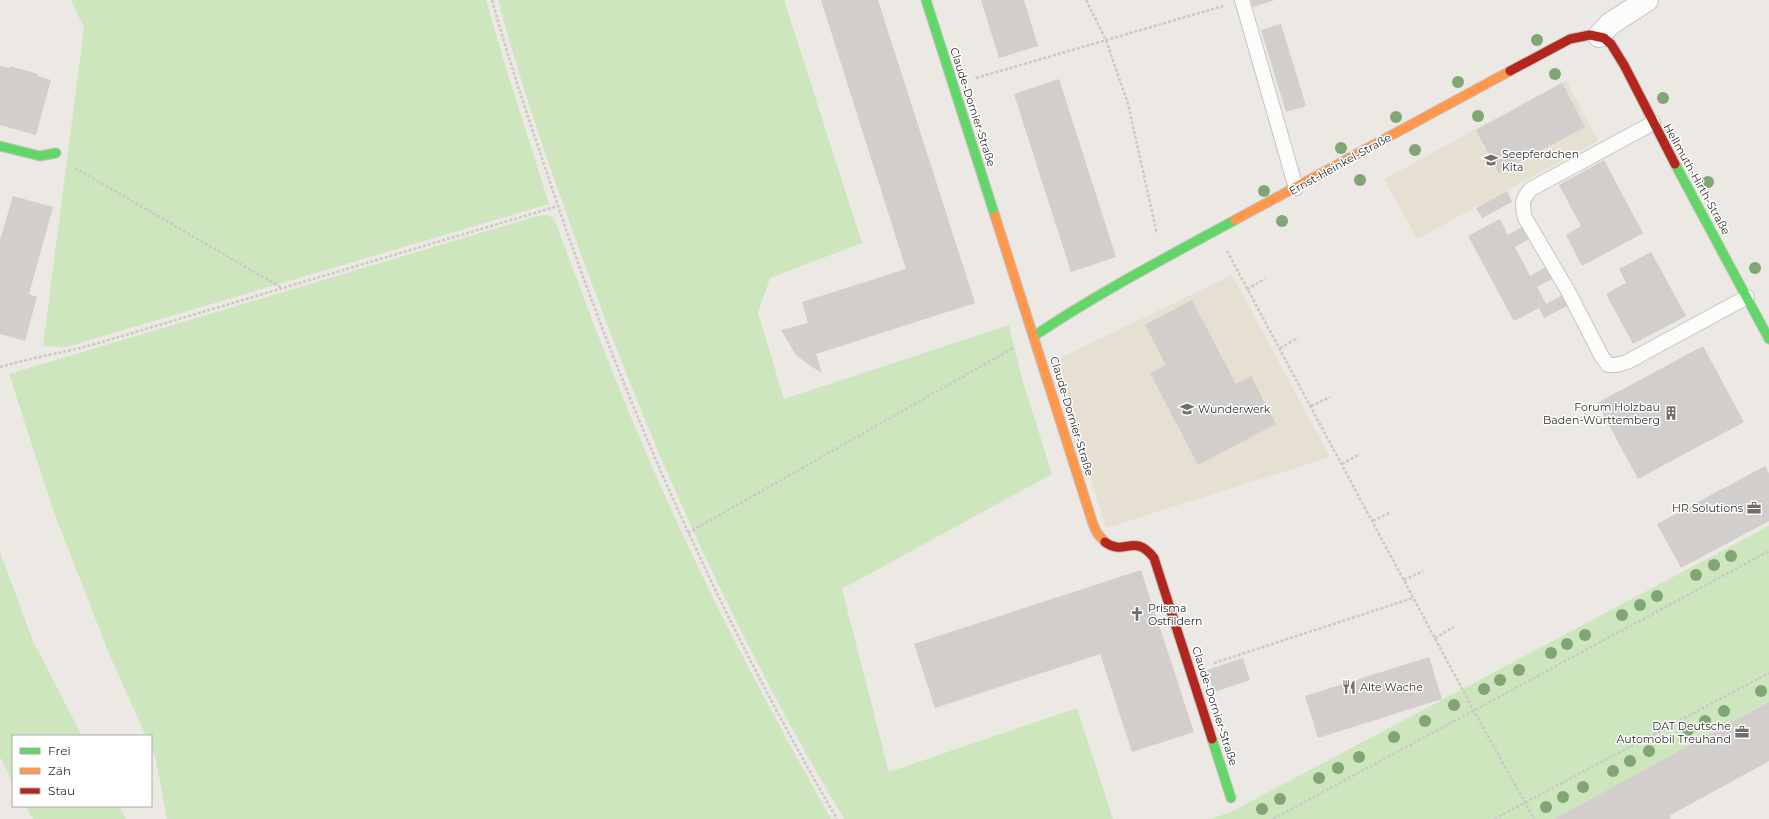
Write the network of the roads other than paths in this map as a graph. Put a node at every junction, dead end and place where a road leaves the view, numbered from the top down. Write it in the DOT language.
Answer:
graph roads {
  1 [pos="926,0"];
  2 [pos="1242,0"];
  3 [pos="1635,3"];
  4 [pos="1599,36"];
  5 [pos="1653,123"];
  6 [pos="0,146"];
  7 [pos="56,153"];
  8 [pos="1296,188"];
  9 [pos="1747,297"];
  10 [pos="1034,336"];
  11 [pos="1769,339"];
  12 [pos="1231,798"];
  1 -- 10 [label="street, Claude-Dornier-Straße"];
  2 -- 8 [label="lane"];
  3 -- 4 [label="street"];
  4 -- 5 [label="street, Hellmuth-Hirth-Straße"];
  4 -- 8 [label="street, Ernst-Heinkel-Straße"];
  5 -- 9 [label="street, Hellmuth-Hirth-Straße"];
  5 -- 9 [label="lane"];
  6 -- 7 [label="street"];
  8 -- 10 [label="street, Ernst-Heinkel-Straße"];
  9 -- 11 [label="street, Hellmuth-Hirth-Straße"];
  10 -- 12 [label="street, Claude-Dornier-Straße"];
}
